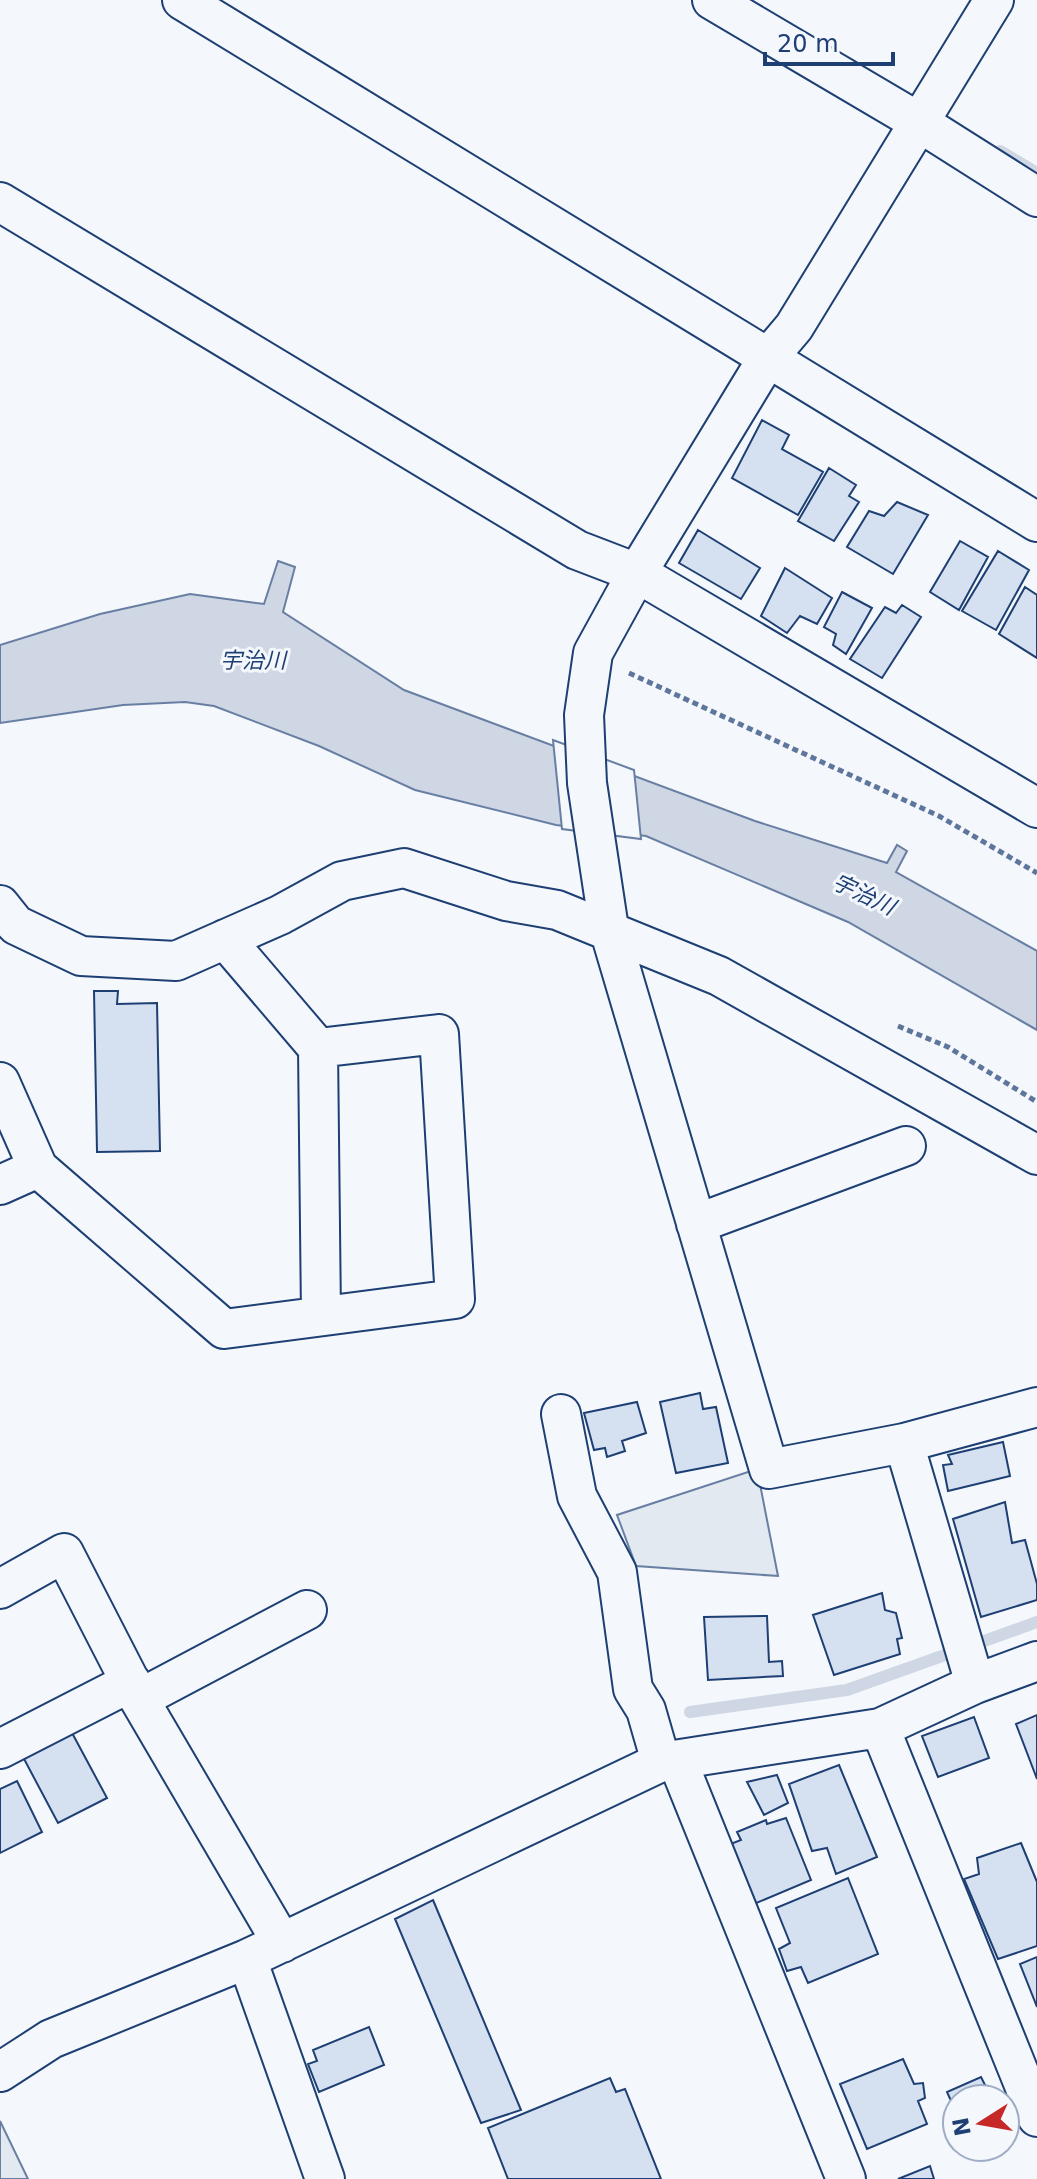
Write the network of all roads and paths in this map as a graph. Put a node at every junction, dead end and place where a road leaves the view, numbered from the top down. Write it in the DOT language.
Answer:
graph roads {
  1 [pos="182,0"];
  2 [pos="712,0"];
  3 [pos="994,0"];
  4 [pos="917,121"];
  5 [pos="1037,197"];
  6 [pos="0,202"];
  7 [pos="767,359"];
  8 [pos="1037,522"];
  9 [pos="637,573"];
  10 [pos="592,661"];
  11 [pos="1037,808"];
  12 [pos="1037,873"];
  13 [pos="0,905"];
  14 [pos="607,910"];
  15 [pos="225,939"];
  16 [pos="318,1048"];
  17 [pos="0,1082"];
  18 [pos="906,1146"];
  19 [pos="1037,1155"];
  20 [pos="38,1168"];
  21 [pos="0,1185"];
  22 [pos="696,1224"];
  23 [pos="321,1316"];
  24 [pos="1037,1407"];
  25 [pos="561,1414"];
  26 [pos="904,1443"];
  27 [pos="0,1589"];
  28 [pos="307,1610"];
  29 [pos="965,1652"];
  30 [pos="1037,1661"];
  31 [pos="135,1690"];
  32 [pos="880,1728"];
  33 [pos="0,1749"];
  34 [pos="669,1761"];
  35 [pos="282,1943"];
  36 [pos="247,1959"];
  37 [pos="0,2072"];
  38 [pos="1037,2117"];
  39 [pos="325,2179"];
  40 [pos="846,2179"];
  1 -- 7 [label="street"];
  2 -- 4 [label="street"];
  3 -- 4 [label="street"];
  4 -- 5 [label="street"];
  4 -- 7 [label="street"];
  6 -- 9 [label="street"];
  7 -- 8 [label="street"];
  7 -- 9 [label="street"];
  9 -- 10 [label="street"];
  9 -- 11 [label="street"];
  10 -- 12 [label="path"];
  10 -- 14 [label="street"];
  13 -- 15 [label="street"];
  14 -- 15 [label="street"];
  14 -- 19 [label="street"];
  14 -- 22 [label="street"];
  15 -- 16 [label="street"];
  16 -- 23 [label="street"];
  16 -- 23 [label="street"];
  17 -- 20 [label="street"];
  18 -- 22 [label="street"];
  20 -- 21 [label="street"];
  20 -- 23 [label="street"];
  22 -- 26 [label="street"];
  24 -- 26 [label="street"];
  25 -- 34 [label="street"];
  26 -- 29 [label="street"];
  27 -- 31 [label="street"];
  28 -- 31 [label="street"];
  29 -- 30 [label="street"];
  29 -- 32 [label="street"];
  31 -- 33 [label="street"];
  31 -- 35 [label="street"];
  32 -- 34 [label="street"];
  32 -- 38 [label="street"];
  34 -- 35 [label="street"];
  34 -- 40 [label="street"];
  35 -- 36 [label="street"];
  36 -- 37 [label="street"];
  36 -- 39 [label="street"];
}
